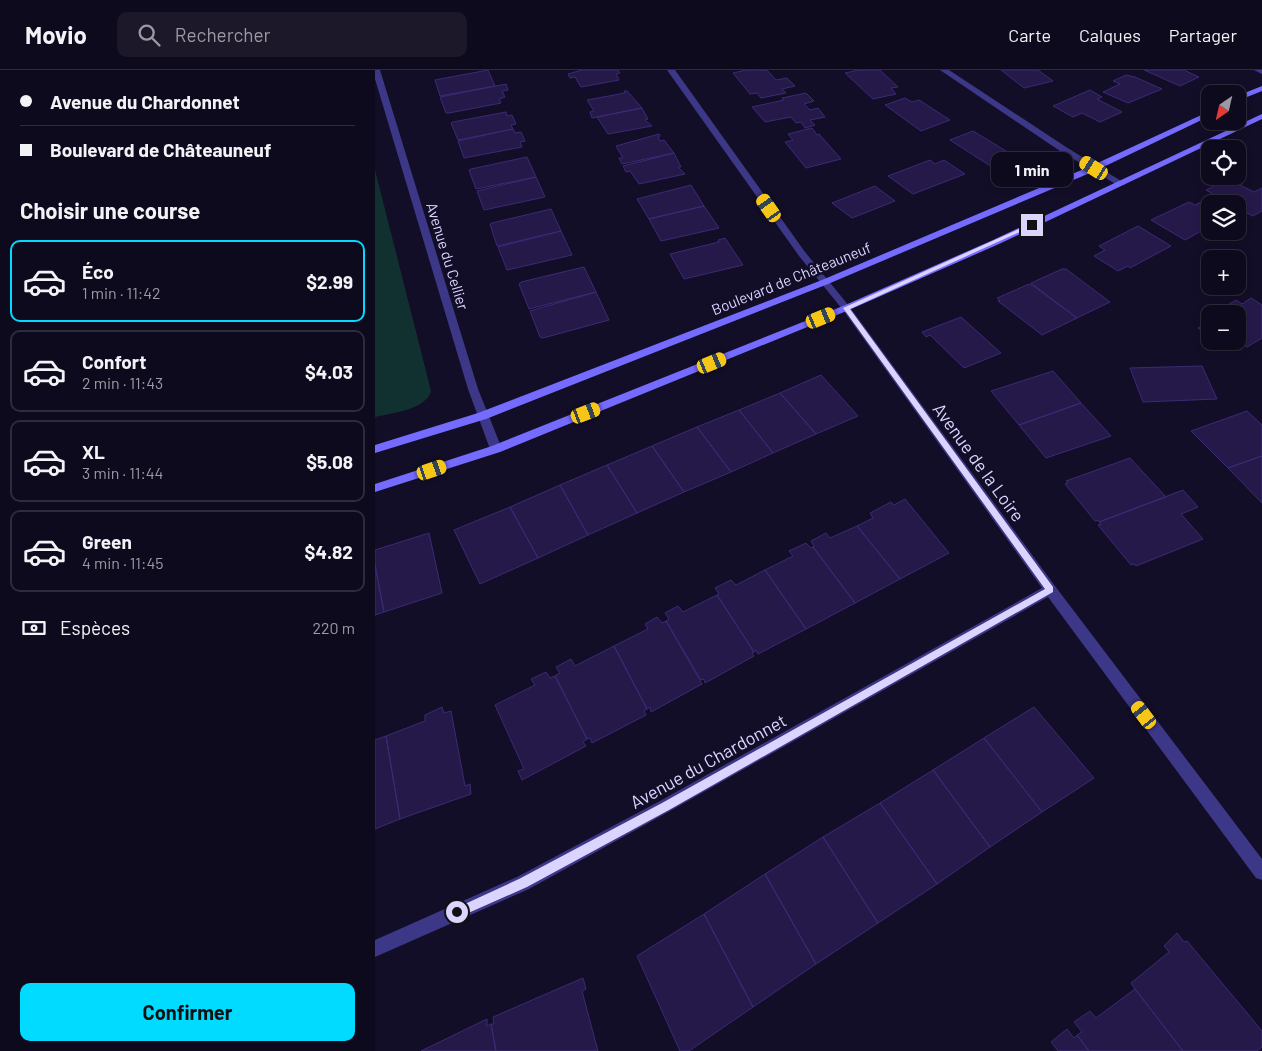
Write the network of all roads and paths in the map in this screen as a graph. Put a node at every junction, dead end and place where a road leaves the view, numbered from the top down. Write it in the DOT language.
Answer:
graph roads {
  1 [pos="671,70"];
  2 [pos="944,70"];
  3 [pos="1258,70"];
  4 [pos="377,71"];
  5 [pos="1262,72"];
  6 [pos="1262,88"];
  7 [pos="1246,96"];
  8 [pos="1262,116"];
  9 [pos="1201,117"];
  10 [pos="1094,168"];
  11 [pos="1122,184"];
  12 [pos="825,282"];
  13 [pos="846,308"];
  14 [pos="482,416"];
  15 [pos="496,448"];
  16 [pos="375,449"];
  17 [pos="375,488"];
  18 [pos="1050,590"];
  19 [pos="1262,872"];
  20 [pos="375,949"];
  1 -- 12 [label="street, Avenue de la Loire"];
  2 -- 10 [label="street"];
  3 -- 5 [label="street"];
  4 -- 14 [label="street, Avenue du Cellier"];
  6 -- 7 [label="street"];
  8 -- 11 [label="street"];
  9 -- 10 [label="street, Boulevard de Châteauneuf"];
  10 -- 11 [label="street"];
  10 -- 12 [label="street, Boulevard de Châteauneuf"];
  11 -- 13 [label="street"];
  12 -- 13 [label="street, Avenue de la Loire"];
  12 -- 14 [label="street, Boulevard de Châteauneuf"];
  13 -- 15 [label="street"];
  13 -- 18 [label="street, Avenue de la Loire"];
  14 -- 15 [label="street, Avenue du Cellier"];
  14 -- 16 [label="street, Boulevard de Châteauneuf"];
  15 -- 17 [label="street"];
  18 -- 19 [label="street, Avenue de la Loire"];
  18 -- 20 [label="street, Avenue du Chardonnet"];
}
